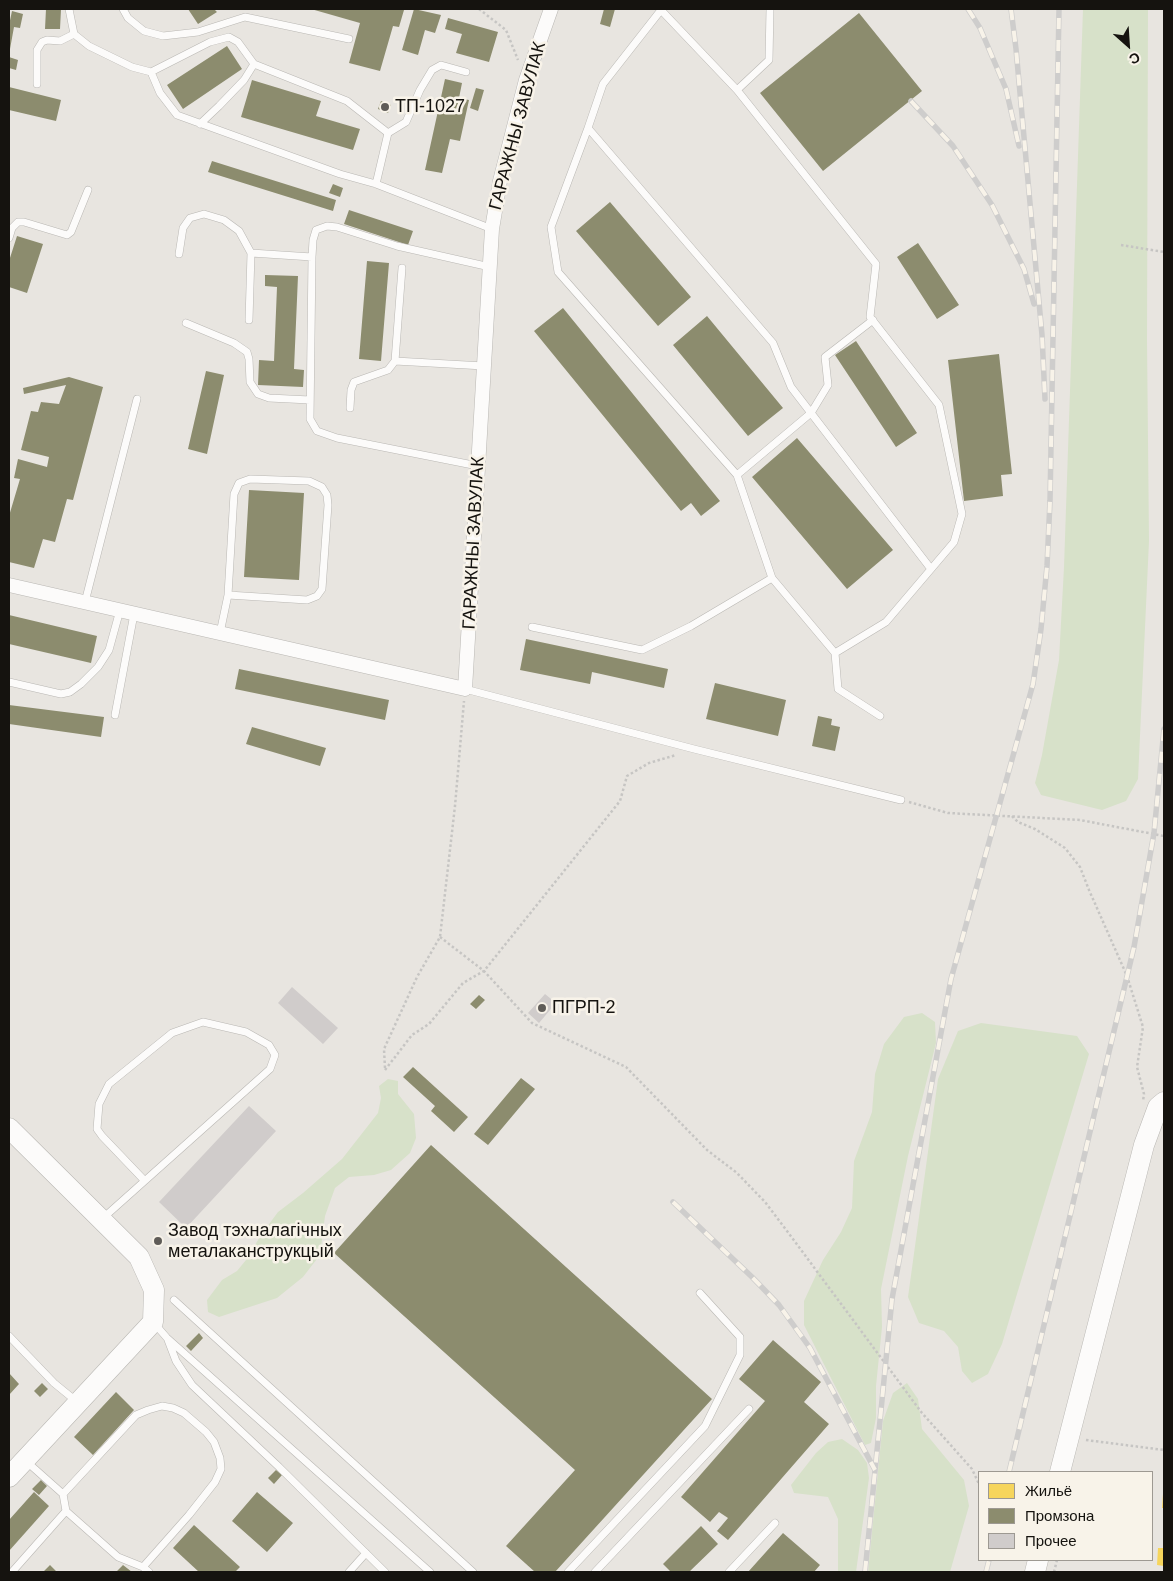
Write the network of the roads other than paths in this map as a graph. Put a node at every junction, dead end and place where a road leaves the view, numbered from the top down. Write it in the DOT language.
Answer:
graph roads {
  1 [pos="70,9"];
  2 [pos="123,9"];
  3 [pos="550,9"];
  4 [pos="770,9"];
  5 [pos="661,10"];
  6 [pos="74,34"];
  7 [pos="349,39"];
  8 [pos="254,64"];
  9 [pos="151,72"];
  10 [pos="466,72"];
  11 [pos="37,84"];
  12 [pos="737,90"];
  13 [pos="200,124"];
  14 [pos="588,128"];
  15 [pos="388,133"];
  16 [pos="376,184"];
  17 [pos="88,190"];
  18 [pos="492,229"];
  19 [pos="9,238"];
  20 [pos="252,253"];
  21 [pos="179,254"];
  22 [pos="312,257"];
  23 [pos="490,267"];
  24 [pos="402,268"];
  25 [pos="250,320"];
  26 [pos="872,320"];
  27 [pos="186,323"];
  28 [pos="395,361"];
  29 [pos="484,366"];
  30 [pos="137,399"];
  31 [pos="310,400"];
  32 [pos="350,408"];
  33 [pos="811,413"];
  34 [pos="478,466"];
  35 [pos="737,475"];
  36 [pos="932,568"];
  37 [pos="772,578"];
  38 [pos="9,585"];
  39 [pos="228,595"];
  40 [pos="85,602"];
  41 [pos="120,610"];
  42 [pos="134,614"];
  43 [pos="532,627"];
  44 [pos="220,633"];
  45 [pos="835,653"];
  46 [pos="9,682"];
  47 [pos="465,689"];
  48 [pos="116,715"];
  49 [pos="880,716"];
  50 [pos="901,800"];
  51 [pos="1164,1102"];
  52 [pos="9,1128"];
  53 [pos="144,1180"];
  54 [pos="101,1219"];
  55 [pos="700,1293"];
  56 [pos="174,1300"];
  57 [pos="153,1322"];
  58 [pos="9,1336"];
  59 [pos="167,1338"];
  60 [pos="78,1402"];
  61 [pos="748,1409"];
  62 [pos="24,1460"];
  63 [pos="1060,1471"];
  64 [pos="9,1477"];
  65 [pos="63,1494"];
  66 [pos="66,1511"];
  67 [pos="775,1523"];
  68 [pos="366,1553"];
  69 [pos="146,1570"];
  70 [pos="12,1572"];
  71 [pos="349,1572"];
  72 [pos="385,1572"];
  73 [pos="430,1572"];
  74 [pos="473,1572"];
  75 [pos="568,1572"];
  76 [pos="595,1572"];
  77 [pos="729,1572"];
  1 -- 6 [label="lane"];
  2 -- 7 [label="lane"];
  3 -- 18 [label="street, ГАРАЖНЫ ЗАВУЛАК"];
  4 -- 12 [label="lane"];
  5 -- 12 [label="lane"];
  5 -- 14 [label="lane"];
  6 -- 9 [label="lane"];
  6 -- 11 [label="lane"];
  8 -- 9 [label="lane"];
  8 -- 13 [label="lane"];
  8 -- 15 [label="lane"];
  9 -- 13 [label="lane"];
  10 -- 15 [label="lane"];
  12 -- 26 [label="lane"];
  13 -- 16 [label="lane"];
  14 -- 33 [label="lane"];
  14 -- 35 [label="lane"];
  15 -- 16 [label="lane"];
  16 -- 18 [label="lane"];
  17 -- 19 [label="lane"];
  18 -- 23 [label="street, ГАРАЖНЫ ЗАВУЛАК"];
  20 -- 21 [label="lane"];
  20 -- 22 [label="lane"];
  20 -- 25 [label="lane"];
  22 -- 23 [label="lane"];
  22 -- 31 [label="lane"];
  23 -- 29 [label="street, ГАРАЖНЫ ЗАВУЛАК"];
  24 -- 28 [label="lane"];
  26 -- 33 [label="lane"];
  26 -- 36 [label="lane"];
  27 -- 31 [label="lane"];
  28 -- 29 [label="lane"];
  28 -- 32 [label="lane"];
  29 -- 34 [label="street, ГАРАЖНЫ ЗАВУЛАК"];
  30 -- 40 [label="lane"];
  31 -- 34 [label="lane"];
  33 -- 35 [label="lane"];
  33 -- 36 [label="lane"];
  34 -- 47 [label="street, ГАРАЖНЫ ЗАВУЛАК"];
  35 -- 37 [label="lane"];
  36 -- 45 [label="lane"];
  37 -- 43 [label="lane"];
  37 -- 45 [label="lane"];
  38 -- 40 [label="street"];
  39 -- 39 [label="lane"];
  39 -- 44 [label="lane"];
  40 -- 41 [label="street"];
  41 -- 42 [label="street"];
  41 -- 46 [label="lane"];
  42 -- 44 [label="street"];
  42 -- 48 [label="lane"];
  44 -- 47 [label="street"];
  45 -- 49 [label="lane"];
  47 -- 50 [label="lane"];
  51 -- 63 [label="street"];
  52 -- 54 [label="street"];
  53 -- 53 [label="lane"];
  53 -- 54 [label="lane"];
  54 -- 57 [label="street"];
  55 -- 75 [label="lane"];
  56 -- 74 [label="lane"];
  57 -- 59 [label="lane"];
  57 -- 60 [label="street"];
  58 -- 60 [label="lane"];
  59 -- 68 [label="lane"];
  59 -- 73 [label="lane"];
  60 -- 62 [label="street"];
  61 -- 76 [label="lane"];
  62 -- 64 [label="street"];
  62 -- 65 [label="lane"];
  65 -- 66 [label="lane"];
  65 -- 69 [label="lane"];
  66 -- 69 [label="lane"];
  66 -- 70 [label="lane"];
  67 -- 77 [label="lane"];
  68 -- 71 [label="lane"];
  68 -- 72 [label="lane"];
}
